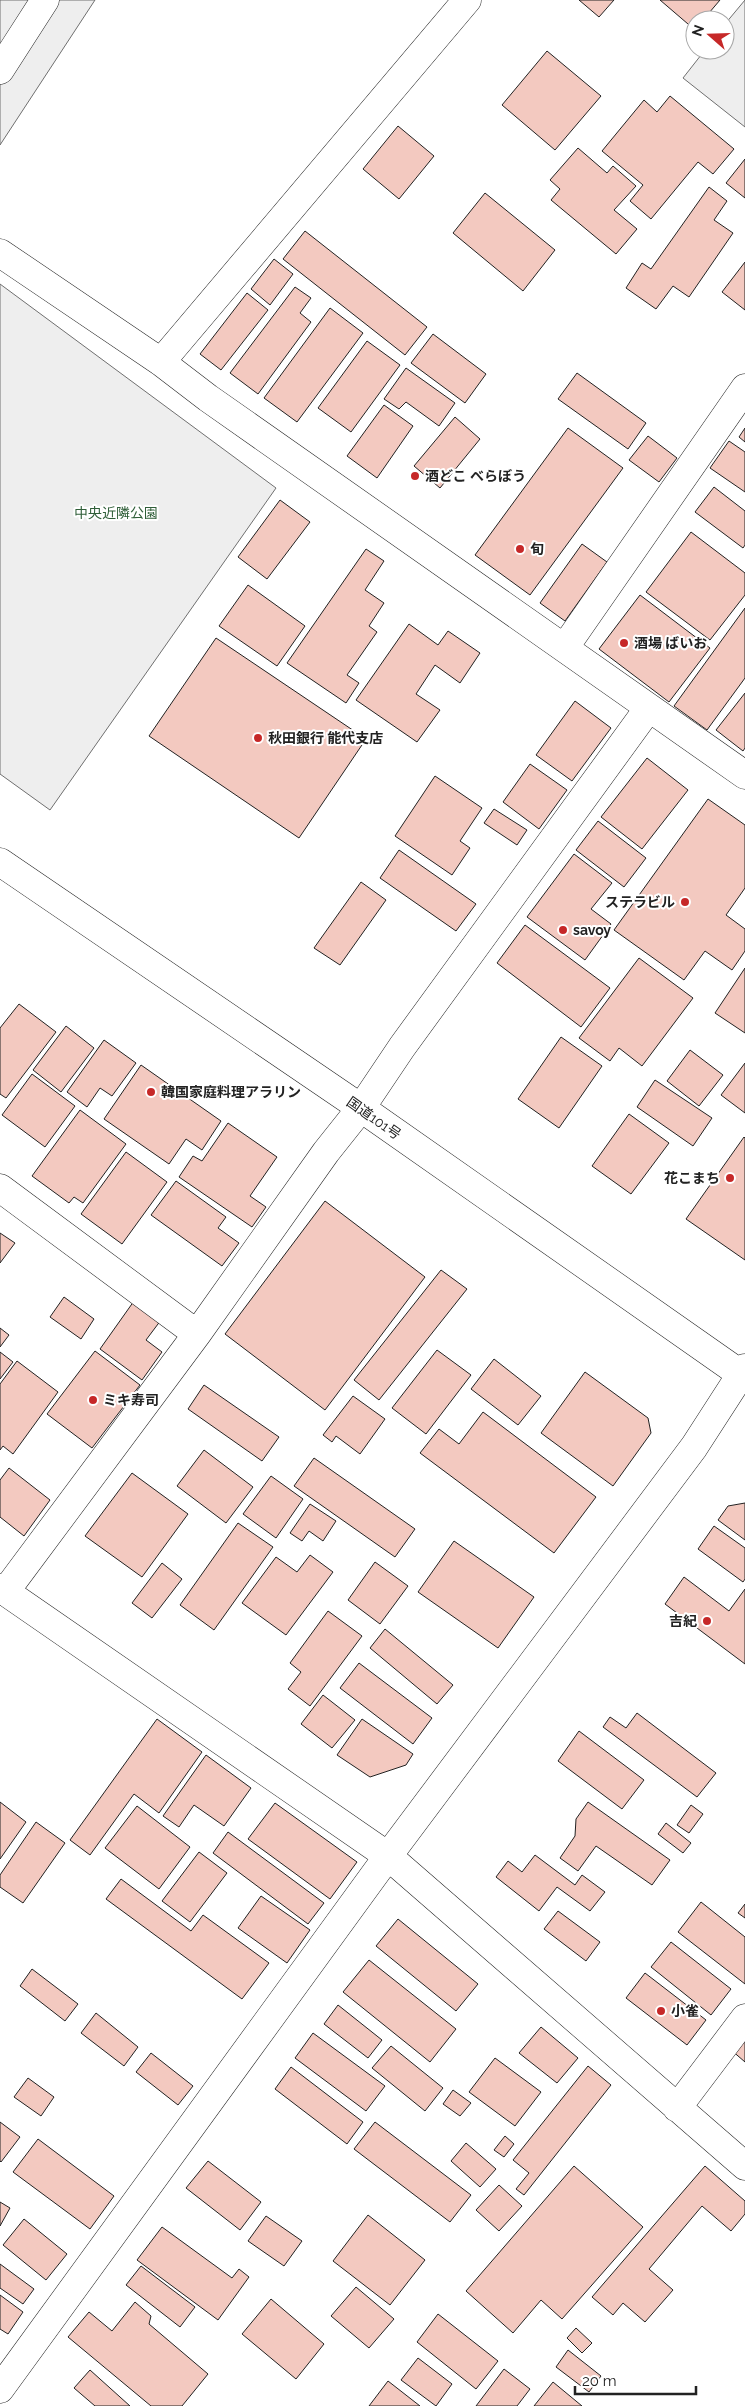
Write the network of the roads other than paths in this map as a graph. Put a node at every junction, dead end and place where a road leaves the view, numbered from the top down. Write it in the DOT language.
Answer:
graph roads {
  1 [pos="45,0"];
  2 [pos="467,0"];
  3 [pos="0,70"];
  4 [pos="0,253"];
  5 [pos="161,362"];
  6 [pos="745,388"];
  7 [pos="565,647"];
  8 [pos="648,709"];
  9 [pos="745,774"];
  10 [pos="0,862"];
  11 [pos="360,1108"];
  12 [pos="0,1188"];
  13 [pos="197,1334"];
  14 [pos="744,1373"];
  15 [pos="2,1590"];
  16 [pos="388,1856"];
  17 [pos="745,2018"];
  18 [pos="677,2108"];
  19 [pos="745,2166"];
  20 [pos="0,2389"];
  1 -- 3 [label="main road"];
  2 -- 5 [label="main road"];
  4 -- 5 [label="main road"];
  5 -- 7 [label="main road"];
  6 -- 7 [label="main road"];
  7 -- 8 [label="main road"];
  8 -- 9 [label="main road"];
  8 -- 11 [label="main road"];
  10 -- 11 [label="main road, 国道101号"];
  11 -- 13 [label="main road"];
  11 -- 14 [label="main road, 国道101号"];
  12 -- 13 [label="main road"];
  13 -- 15 [label="main road"];
  14 -- 16 [label="main road"];
  15 -- 16 [label="main road"];
  16 -- 18 [label="main road"];
  16 -- 20 [label="main road"];
  17 -- 18 [label="main road"];
  18 -- 19 [label="main road"];
}
